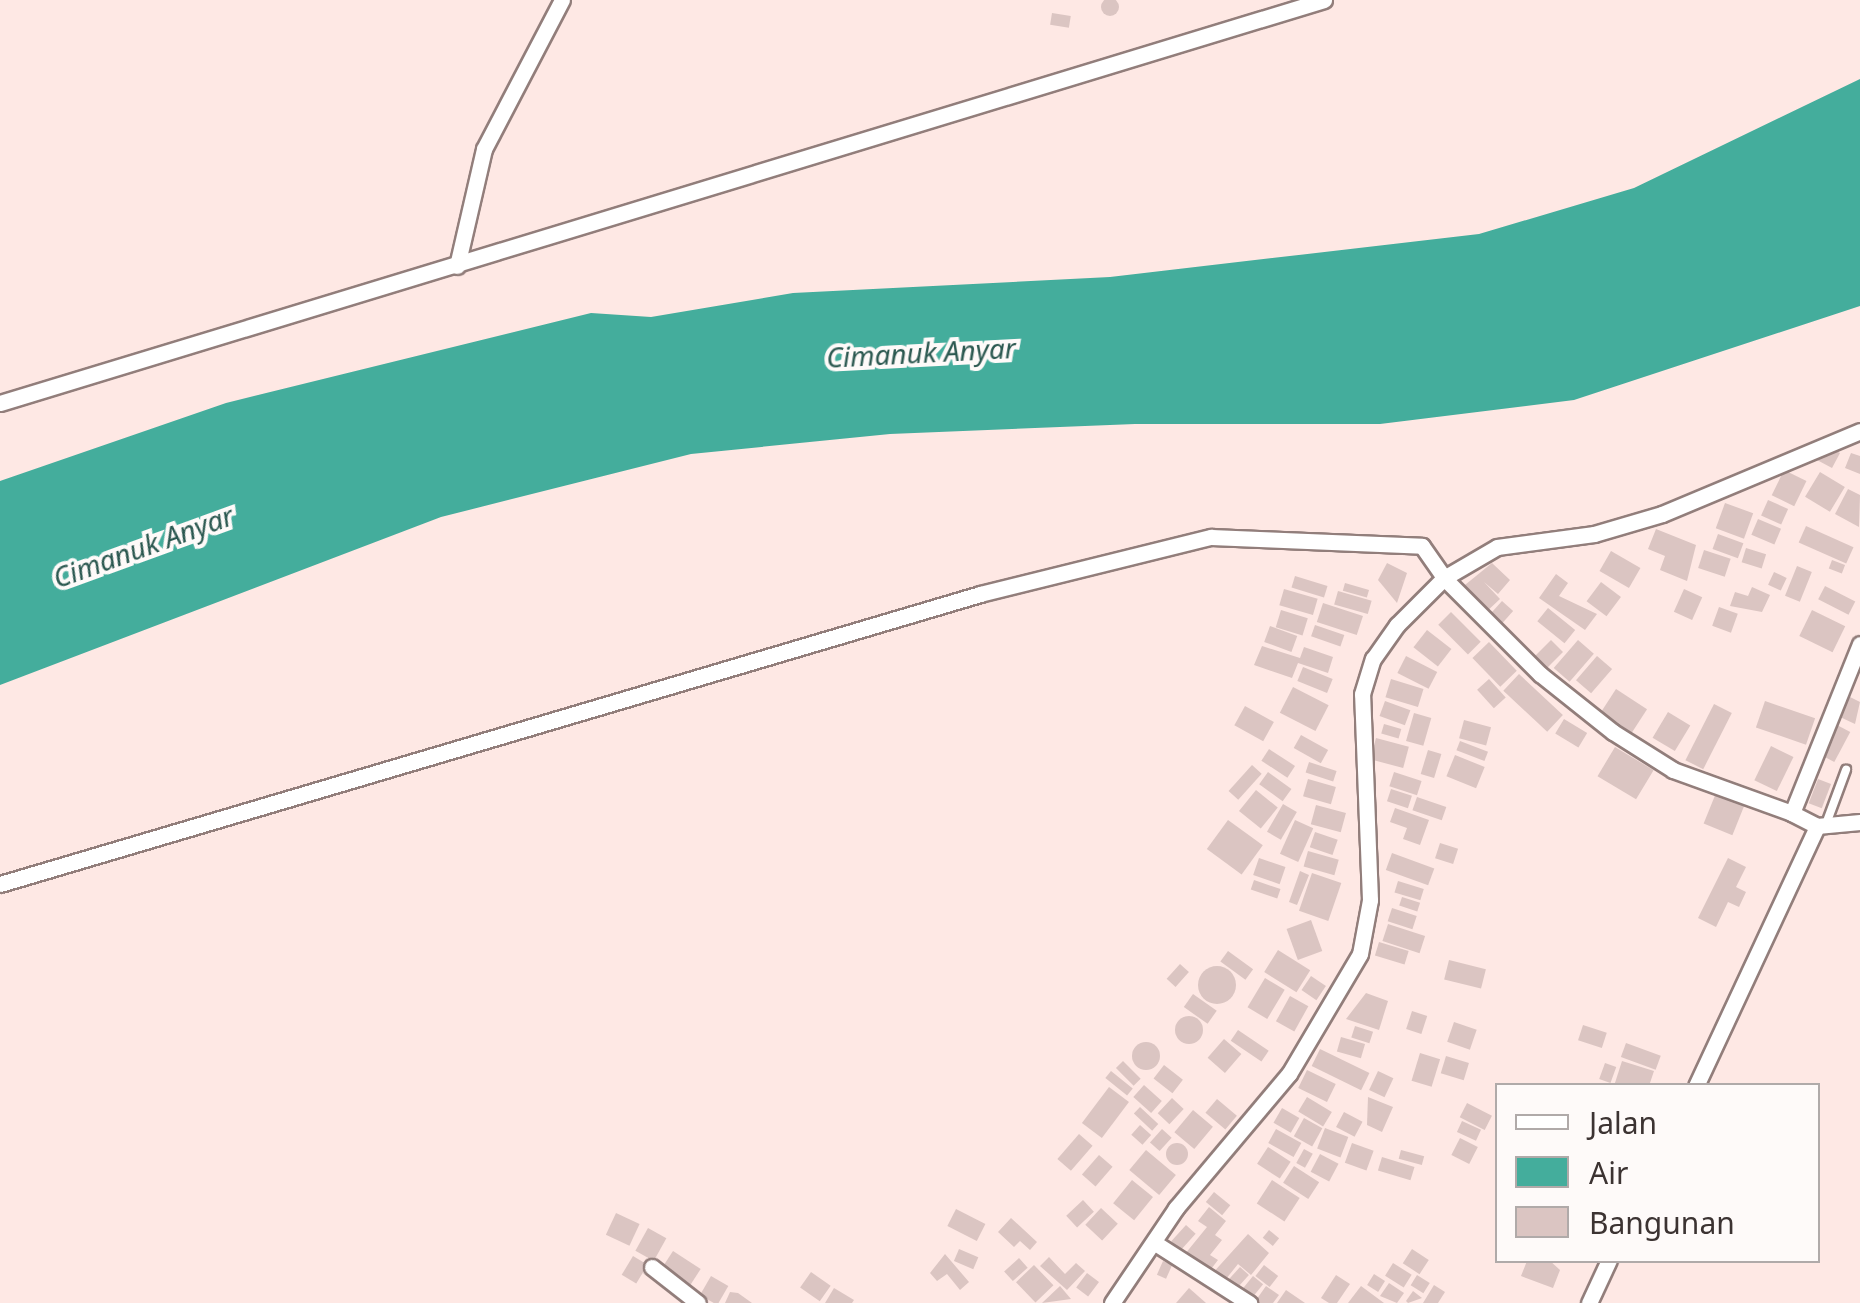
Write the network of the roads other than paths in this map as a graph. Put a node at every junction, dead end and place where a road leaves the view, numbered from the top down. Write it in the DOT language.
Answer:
graph roads {
  1 [pos="562,0"];
  2 [pos="1316,1"];
  3 [pos="456,266"];
  4 [pos="0,403"];
  5 [pos="1860,430"];
  6 [pos="1444,578"];
  7 [pos="1860,644"];
  8 [pos="1846,770"];
  9 [pos="1792,813"];
  10 [pos="1860,822"];
  11 [pos="1821,825"];
  12 [pos="0,884"];
  13 [pos="1697,1083"];
  14 [pos="1156,1243"];
  15 [pos="1608,1263"];
  16 [pos="652,1267"];
  17 [pos="698,1303"];
  18 [pos="1112,1303"];
  19 [pos="1249,1303"];
  20 [pos="1589,1303"];
  1 -- 3 [label="street"];
  2 -- 3 [label="street"];
  3 -- 4 [label="street"];
  5 -- 6 [label="street"];
  6 -- 9 [label="street"];
  6 -- 12 [label="street"];
  6 -- 14 [label="street"];
  7 -- 9 [label="street"];
  8 -- 11 [label="lane"];
  9 -- 11 [label="street"];
  10 -- 11 [label="street"];
  11 -- 13 [label="street"];
  14 -- 18 [label="street"];
  14 -- 19 [label="street"];
  15 -- 20 [label="street"];
  16 -- 17 [label="street"];
}
